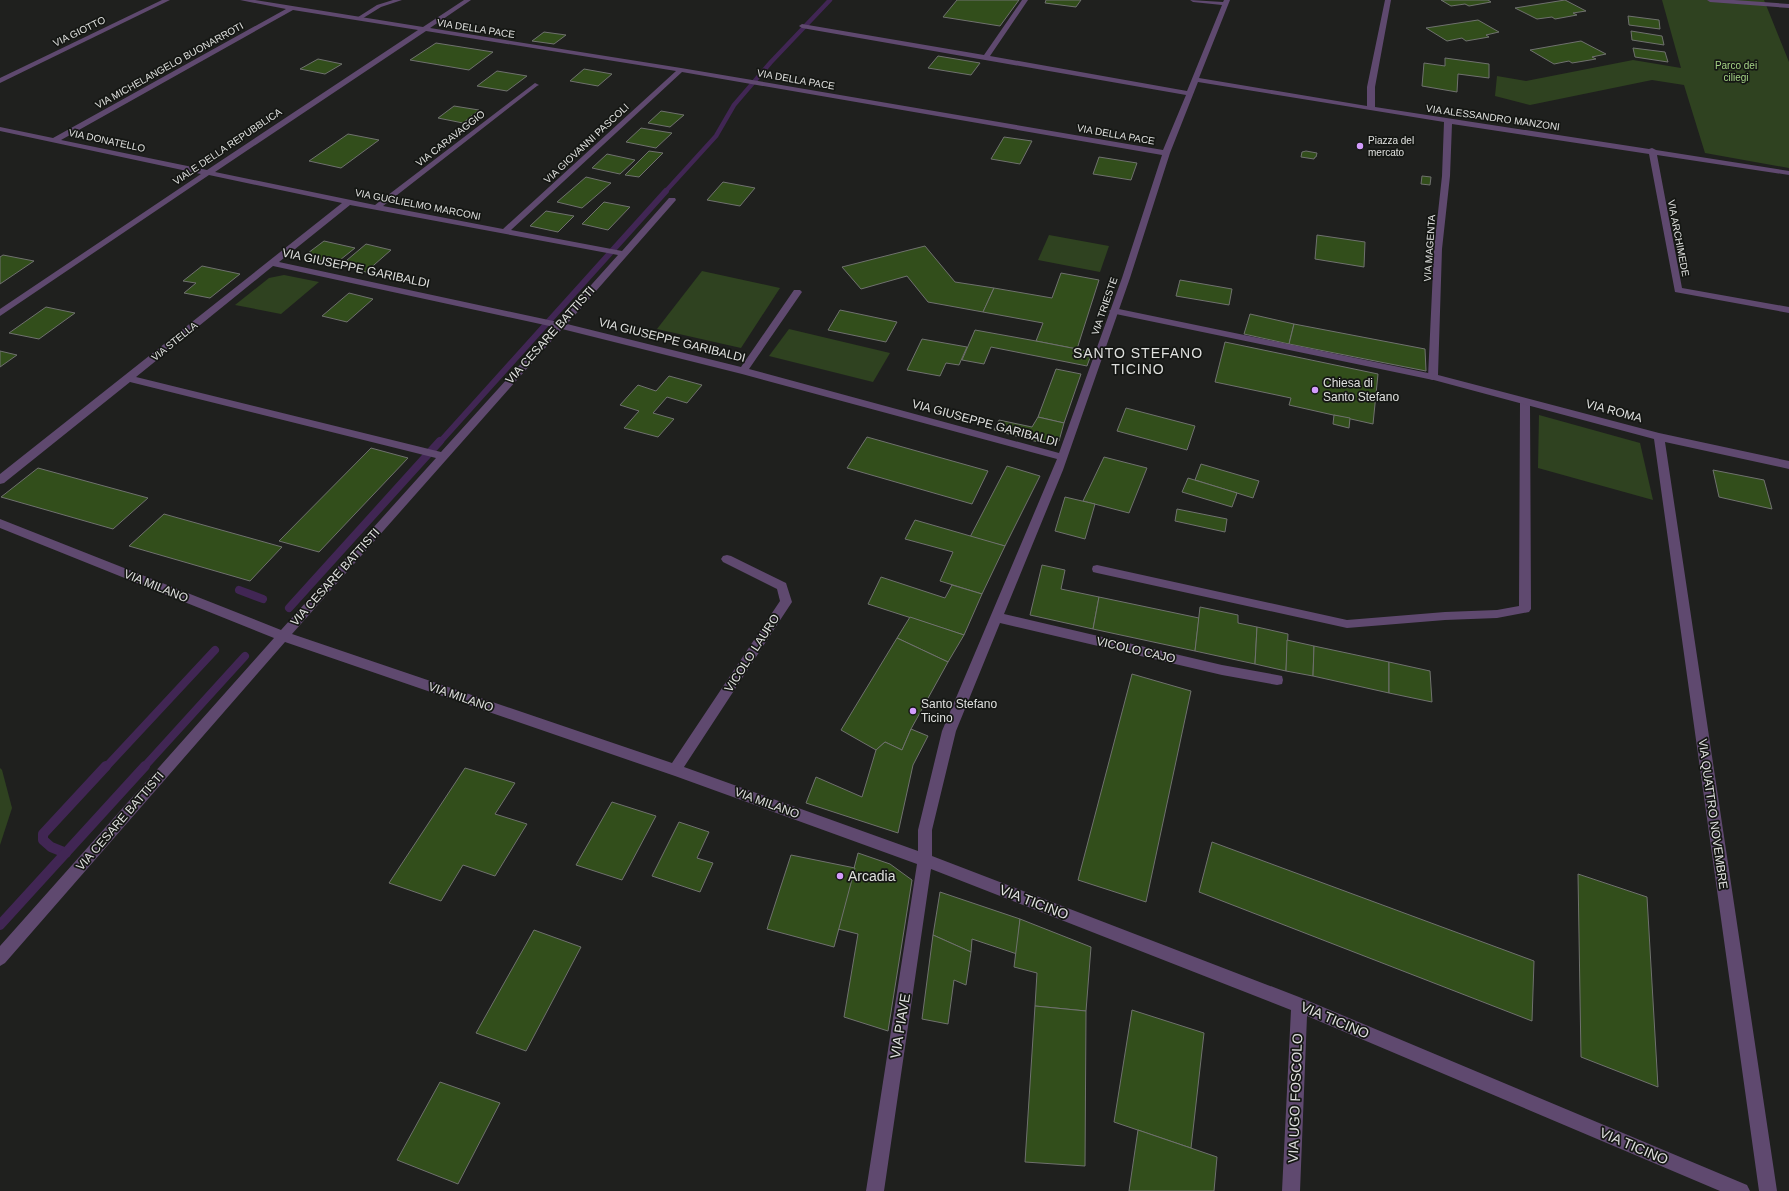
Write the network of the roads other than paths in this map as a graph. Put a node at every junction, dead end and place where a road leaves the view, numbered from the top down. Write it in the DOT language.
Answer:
graph roads {
  1 [pos="167,0"];
  2 [pos="243,0"];
  3 [pos="399,0"];
  4 [pos="468,0"];
  5 [pos="1025,0"];
  6 [pos="1193,0"];
  7 [pos="1388,0"];
  8 [pos="1710,0"];
  9 [pos="1755,0"];
  10 [pos="1227,2"];
  11 [pos="1766,3"];
  12 [pos="1789,6"];
  13 [pos="292,8"];
  14 [pos="358,19"];
  15 [pos="802,26"];
  16 [pos="423,30"];
  17 [pos="986,57"];
  18 [pos="681,70"];
  19 [pos="1195,79"];
  20 [pos="0,81"];
  21 [pos="535,85"];
  22 [pos="1189,93"];
  23 [pos="1371,109"];
  24 [pos="1448,120"];
  25 [pos="0,128"];
  26 [pos="55,140"];
  27 [pos="1652,150"];
  28 [pos="1166,153"];
  29 [pos="209,172"];
  30 [pos="1789,172"];
  31 [pos="672,200"];
  32 [pos="348,202"];
  33 [pos="377,207"];
  34 [pos="505,231"];
  35 [pos="622,253"];
  36 [pos="272,263"];
  37 [pos="797,292"];
  38 [pos="1789,310"];
  39 [pos="1114,311"];
  40 [pos="0,313"];
  41 [pos="557,325"];
  42 [pos="743,371"];
  43 [pos="1433,377"];
  44 [pos="128,378"];
  45 [pos="1525,402"];
  46 [pos="1659,437"];
  47 [pos="440,456"];
  48 [pos="1062,457"];
  49 [pos="1789,465"];
  50 [pos="0,480"];
  51 [pos="0,523"];
  52 [pos="727,559"];
  53 [pos="1097,569"];
  54 [pos="996,617"];
  55 [pos="282,636"];
  56 [pos="1277,680"];
  57 [pos="675,770"];
  58 [pos="925,860"];
  59 [pos="0,958"];
  60 [pos="1299,1005"];
  61 [pos="875,1191"];
  62 [pos="1291,1191"];
  63 [pos="1741,1191"];
  64 [pos="1768,1191"];
  1 -- 20 [label="street, VIA GIOTTO"];
  2 -- 13 [label="street, VIA DELLA PACE"];
  3 -- 14 [label="lane"];
  4 -- 16 [label="street, VIALE DELLA REPUBBLICA"];
  5 -- 17 [label="street"];
  6 -- 10 [label="street"];
  7 -- 23 [label="street"];
  8 -- 11 [label="street"];
  9 -- 11 [label="street"];
  10 -- 19 [label="street, VIA TRIESTE"];
  11 -- 12 [label="street"];
  13 -- 14 [label="street, VIA DELLA PACE"];
  13 -- 26 [label="street, VIA MICHELANGELO BUONARROTI"];
  14 -- 16 [label="street, VIA DELLA PACE"];
  15 -- 17 [label="street"];
  16 -- 18 [label="street, VIA DELLA PACE"];
  16 -- 29 [label="street, VIALE DELLA REPUBBLICA"];
  17 -- 22 [label="street"];
  18 -- 28 [label="street, VIA DELLA PACE"];
  18 -- 34 [label="street, VIA GIOVANNI PASCOLI"];
  19 -- 22 [label="street, VIA TRIESTE"];
  19 -- 23 [label="street, VIA ALESSANDRO MANZONI"];
  21 -- 33 [label="street, VIA CARAVAGGIO"];
  22 -- 28 [label="street, VIA TRIESTE"];
  23 -- 24 [label="street, VIA ALESSANDRO MANZONI"];
  24 -- 27 [label="street, VIA ALESSANDRO MANZONI"];
  24 -- 43 [label="street, VIA MAGENTA"];
  25 -- 26 [label="street, VIA DONATELLO"];
  26 -- 29 [label="street, VIA DONATELLO"];
  27 -- 30 [label="street, VIA ALESSANDRO MANZONI"];
  27 -- 38 [label="street, VIA ARCHIMEDE"];
  28 -- 39 [label="street, VIA TRIESTE"];
  29 -- 32 [label="street, VIA GUGLIELMO MARCONI"];
  29 -- 40 [label="street, VIALE DELLA REPUBBLICA"];
  31 -- 35 [label="street, VIA CESARE BATTISTI"];
  32 -- 33 [label="street, VIA GUGLIELMO MARCONI"];
  32 -- 36 [label="street, VIA STELLA"];
  33 -- 34 [label="street, VIA GUGLIELMO MARCONI"];
  34 -- 35 [label="street, VIA GUGLIELMO MARCONI"];
  35 -- 41 [label="street, VIA CESARE BATTISTI"];
  36 -- 41 [label="street, VIA GIUSEPPE GARIBALDI"];
  36 -- 44 [label="street, VIA STELLA"];
  37 -- 42 [label="street"];
  39 -- 43 [label="street, VIA ROMA"];
  39 -- 48 [label="street, VIA TRIESTE"];
  41 -- 42 [label="street, VIA GIUSEPPE GARIBALDI"];
  41 -- 47 [label="street, VIA CESARE BATTISTI"];
  42 -- 48 [label="street, VIA GIUSEPPE GARIBALDI"];
  43 -- 45 [label="street, VIA ROMA"];
  44 -- 47 [label="street"];
  44 -- 50 [label="street, VIA STELLA"];
  45 -- 46 [label="street, VIA ROMA"];
  45 -- 53 [label="lane"];
  46 -- 49 [label="street, VIA ROMA"];
  46 -- 64 [label="street, VIA QUATTRO NOVEMBRE"];
  47 -- 55 [label="street, VIA CESARE BATTISTI"];
  48 -- 54 [label="street, VIA TRIESTE"];
  51 -- 55 [label="street, VIA MILANO"];
  52 -- 57 [label="street, VICOLO LAURO"];
  54 -- 56 [label="street, VICOLO CAJO"];
  54 -- 58 [label="street, VIA PIAVE"];
  55 -- 57 [label="street, VIA MILANO"];
  55 -- 59 [label="street, VIA CESARE BATTISTI"];
  57 -- 58 [label="street, VIA MILANO"];
  58 -- 60 [label="street, VIA TICINO"];
  58 -- 61 [label="street, VIA PIAVE"];
  60 -- 62 [label="street, VIA UGO FOSCOLO"];
  60 -- 63 [label="street, VIA TICINO"];
}
